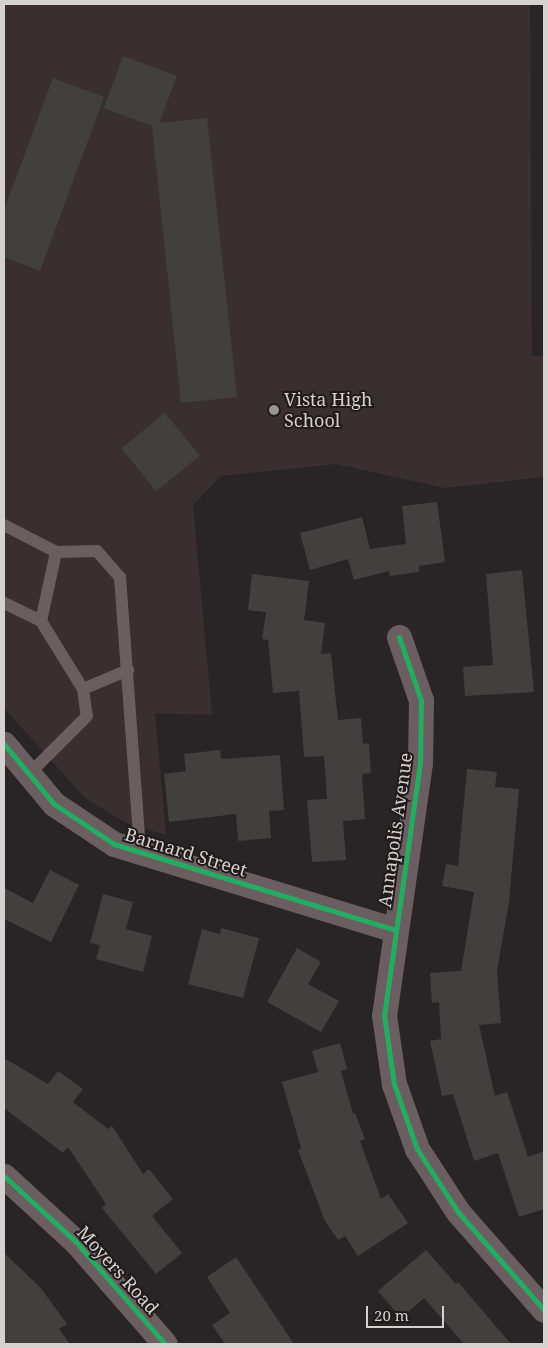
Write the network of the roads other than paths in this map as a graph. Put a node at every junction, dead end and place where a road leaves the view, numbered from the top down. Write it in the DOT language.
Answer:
graph roads {
  1 [pos="4,524"];
  2 [pos="56,552"];
  3 [pos="4,603"];
  4 [pos="41,621"];
  5 [pos="399,637"];
  6 [pos="128,670"];
  7 [pos="83,689"];
  8 [pos="4,744"];
  9 [pos="29,774"];
  10 [pos="140,852"];
  11 [pos="395,930"];
  12 [pos="4,1176"];
  13 [pos="544,1310"];
  14 [pos="165,1344"];
  1 -- 2 [label="lane"];
  2 -- 4 [label="lane"];
  2 -- 6 [label="lane"];
  3 -- 4 [label="lane"];
  4 -- 7 [label="lane"];
  5 -- 11 [label="street, Annapolis Avenue"];
  6 -- 7 [label="lane"];
  6 -- 10 [label="lane"];
  7 -- 9 [label="lane"];
  8 -- 9 [label="street, Barnard Street"];
  9 -- 10 [label="street, Barnard Street"];
  10 -- 11 [label="street, Barnard Street"];
  11 -- 13 [label="street, Annapolis Avenue"];
  12 -- 14 [label="street, Moyers Road"];
}
